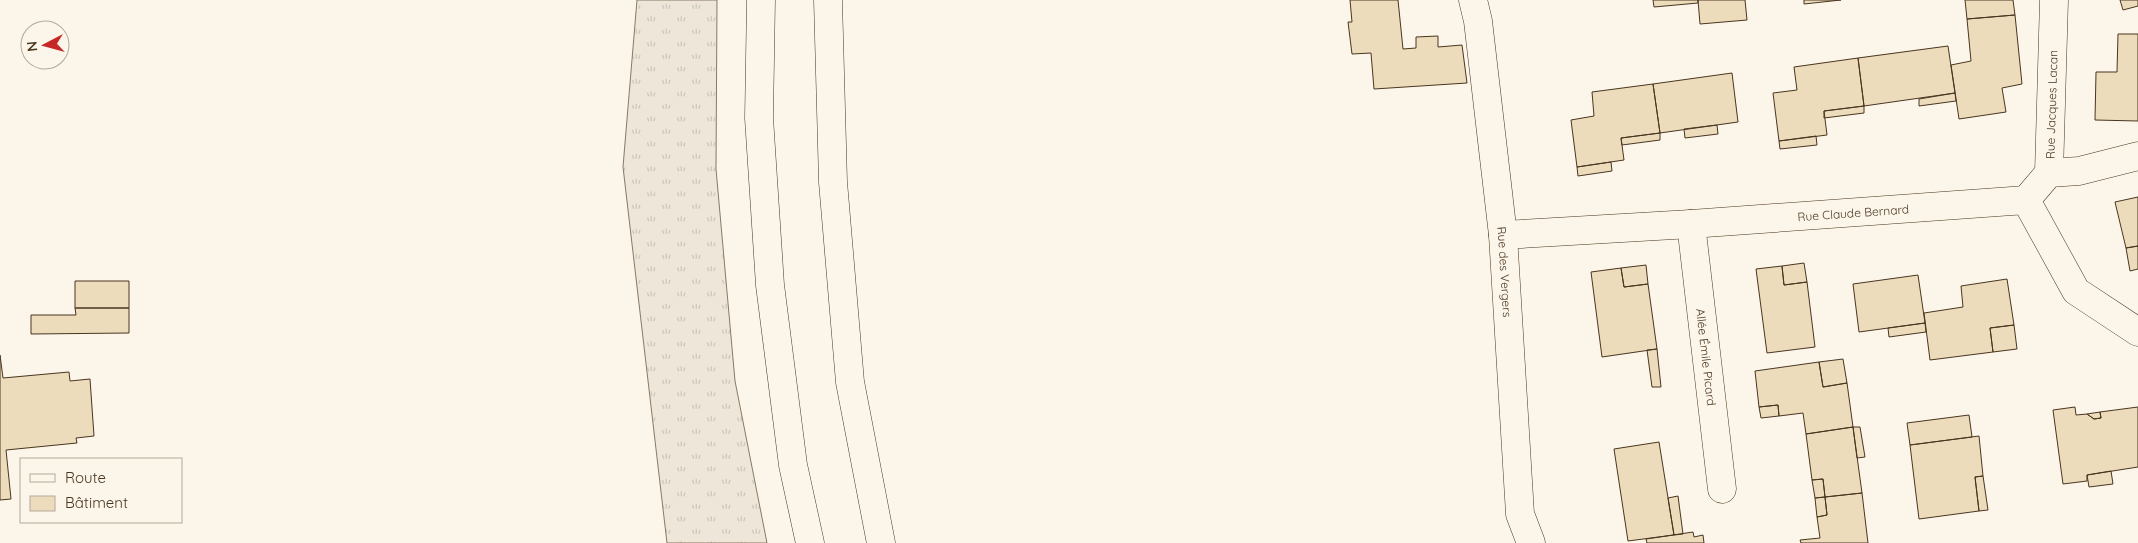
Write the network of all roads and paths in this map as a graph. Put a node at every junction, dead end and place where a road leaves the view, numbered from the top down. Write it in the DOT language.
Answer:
graph roads {
  1 [pos="761,0"];
  2 [pos="828,0"];
  3 [pos="1473,0"];
  4 [pos="2054,0"];
  5 [pos="2138,156"];
  6 [pos="2049,173"];
  7 [pos="2026,200"];
  8 [pos="1691,224"];
  9 [pos="1503,235"];
  10 [pos="2138,332"];
  11 [pos="1722,489"];
  12 [pos="810,543"];
  13 [pos="880,543"];
  14 [pos="1531,543"];
  1 -- 12 [label="main road"];
  2 -- 13 [label="main road"];
  3 -- 9 [label="main road, Rue des Vergers"];
  4 -- 6 [label="main road, Rue Jacques Lacan"];
  5 -- 6 [label="main road"];
  6 -- 7 [label="main road, Rue Jacques Lacan"];
  7 -- 8 [label="main road, Rue Claude Bernard"];
  7 -- 10 [label="main road"];
  8 -- 9 [label="main road, Rue Claude Bernard"];
  8 -- 11 [label="main road, Allée Émile Picard"];
  9 -- 14 [label="main road, Rue des Vergers"];
}
